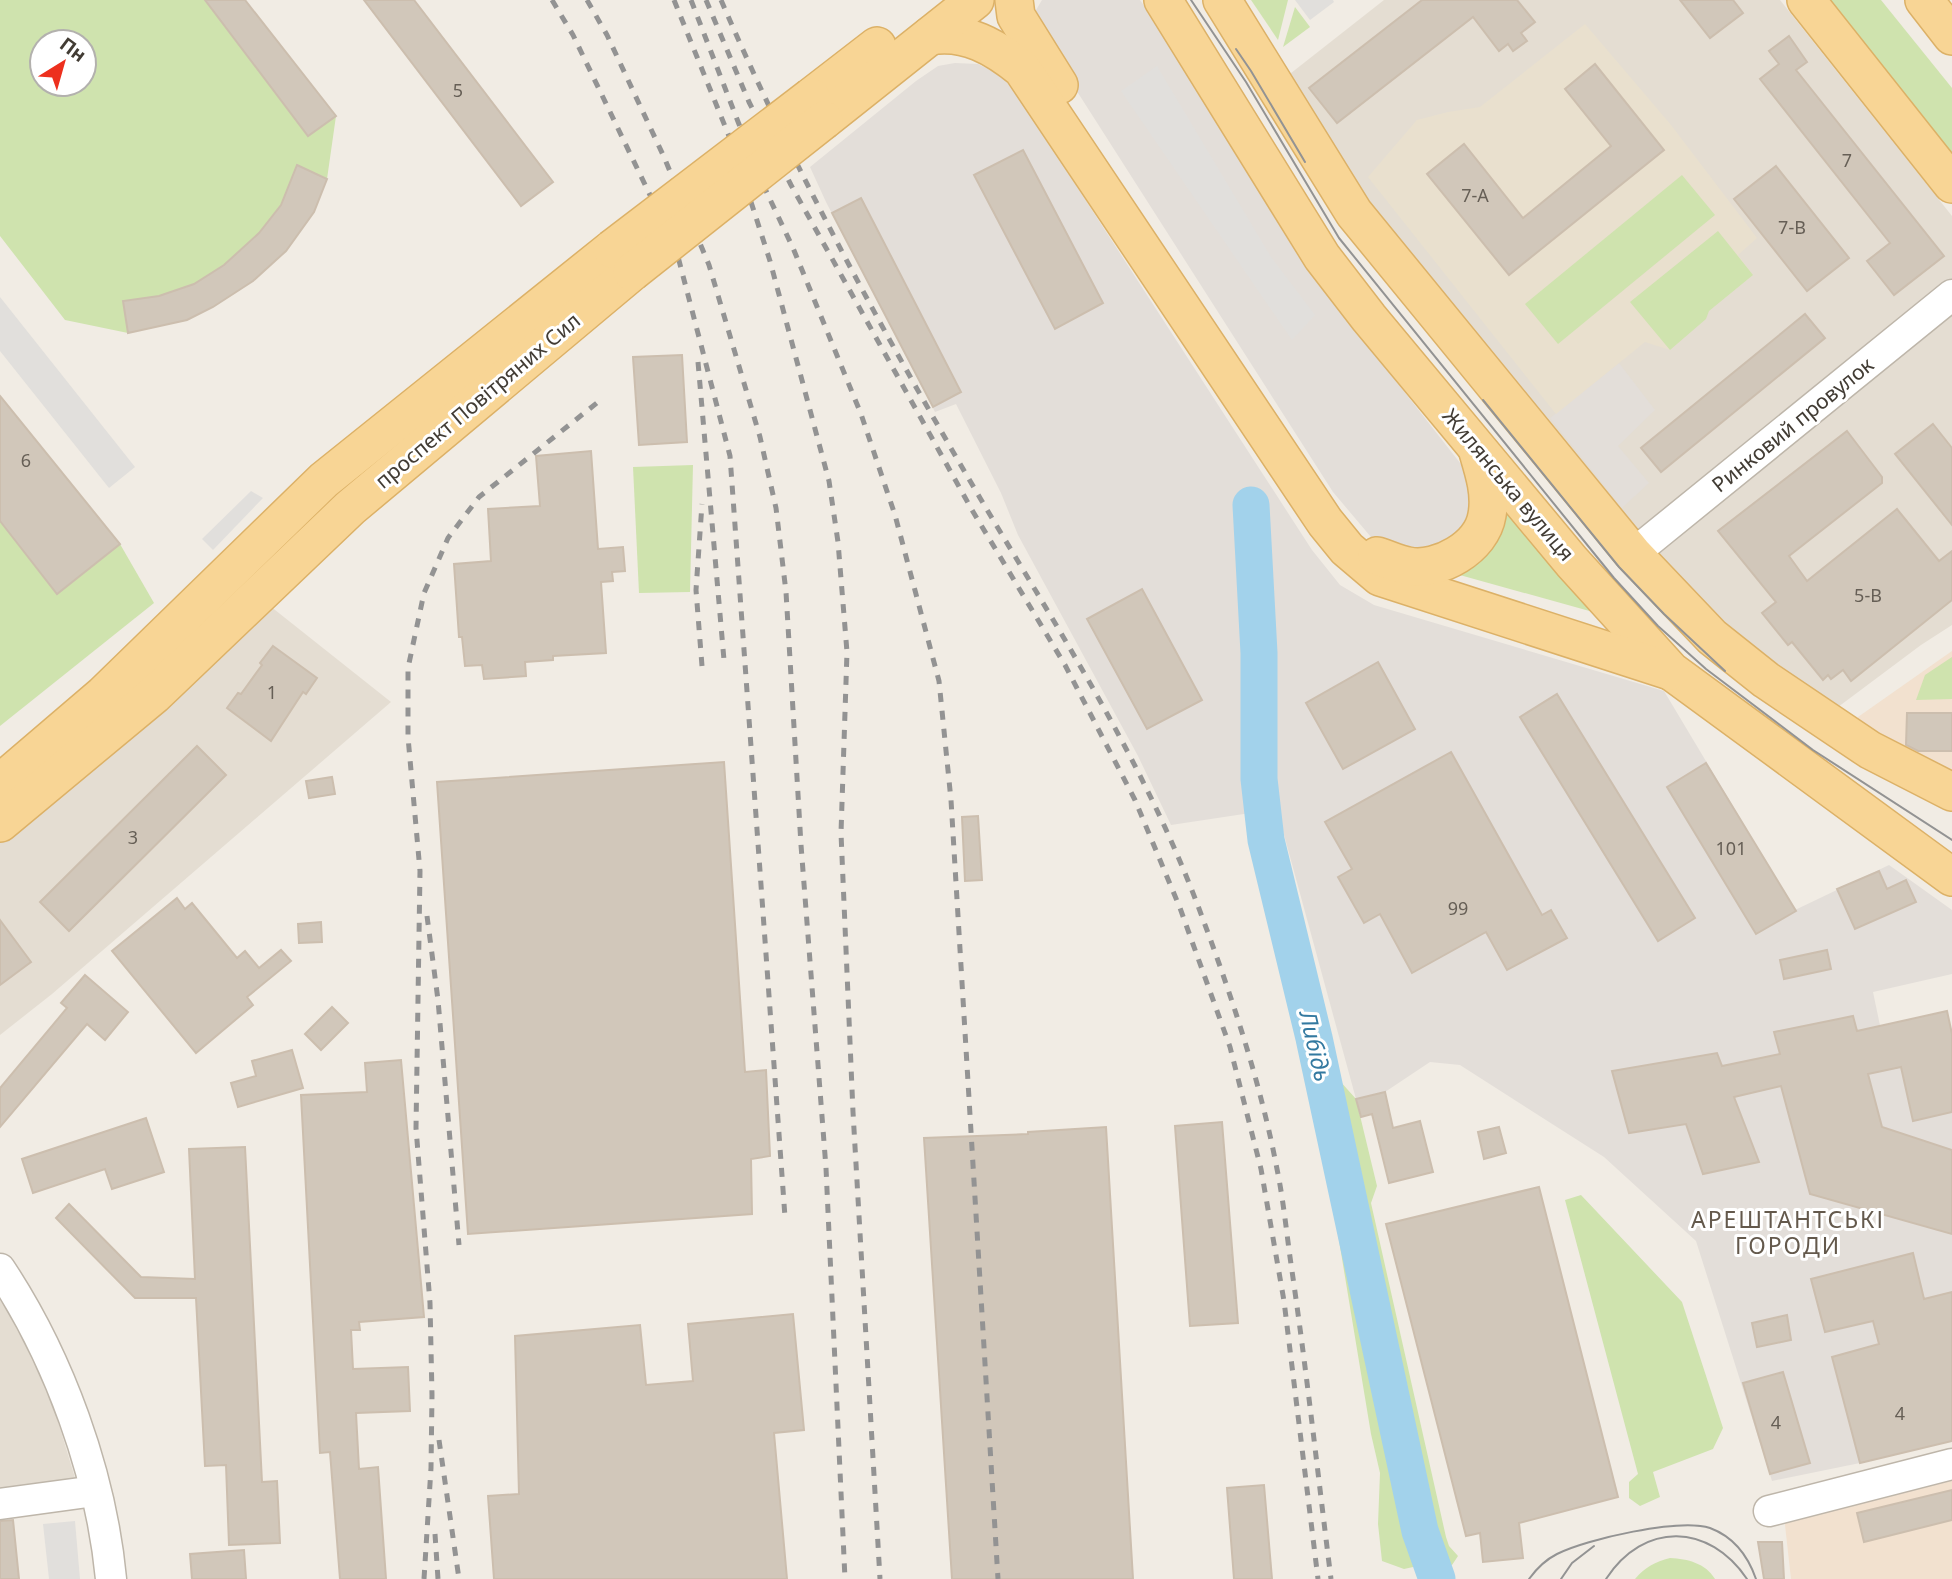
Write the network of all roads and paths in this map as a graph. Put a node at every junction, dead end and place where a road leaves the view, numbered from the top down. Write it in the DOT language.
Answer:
graph roads {
  1 [pos="935,0"];
  2 [pos="975,0"];
  3 [pos="1014,0"];
  4 [pos="1163,0"];
  5 [pos="1222,0"];
  6 [pos="1806,0"];
  7 [pos="1924,0"];
  8 [pos="930,36"];
  9 [pos="1952,36"];
  10 [pos="818,108"];
  11 [pos="1952,184"];
  12 [pos="622,261"];
  13 [pos="1952,295"];
  14 [pos="1477,447"];
  15 [pos="1633,554"];
  16 [pos="1671,671"];
  17 [pos="0,783"];
  18 [pos="1952,792"];
  19 [pos="0,824"];
  20 [pos="1952,877"];
  21 [pos="0,1269"];
  22 [pos="1952,1464"];
  23 [pos="95,1491"];
  24 [pos="0,1504"];
  25 [pos="1769,1511"];
  26 [pos="111,1579"];
  1 -- 10 [label="main road, проспект Повітряних Сил"];
  2 -- 8 [label="main road, проспект Повітряних Сил"];
  3 -- 14 [label="main road"];
  4 -- 14 [label="main road, Жилянська вулиця"];
  5 -- 15 [label="main road"];
  6 -- 11 [label="main road"];
  7 -- 9 [label="main road"];
  8 -- 10 [label="main road, проспект Повітряних Сил"];
  8 -- 16 [label="main road"];
  10 -- 12 [label="main road, проспект Повітряних Сил, bridge"];
  12 -- 17 [label="main road, проспект Повітряних Сил"];
  12 -- 19 [label="main road, проспект Повітряних Сил"];
  13 -- 15 [label="street, Ринковий провулок"];
  14 -- 16 [label="main road, Жилянська вулиця"];
  15 -- 18 [label="main road"];
  16 -- 20 [label="main road, Жилянська вулиця"];
  21 -- 23 [label="street"];
  22 -- 25 [label="street"];
  23 -- 24 [label="street"];
  23 -- 26 [label="street"];
}
